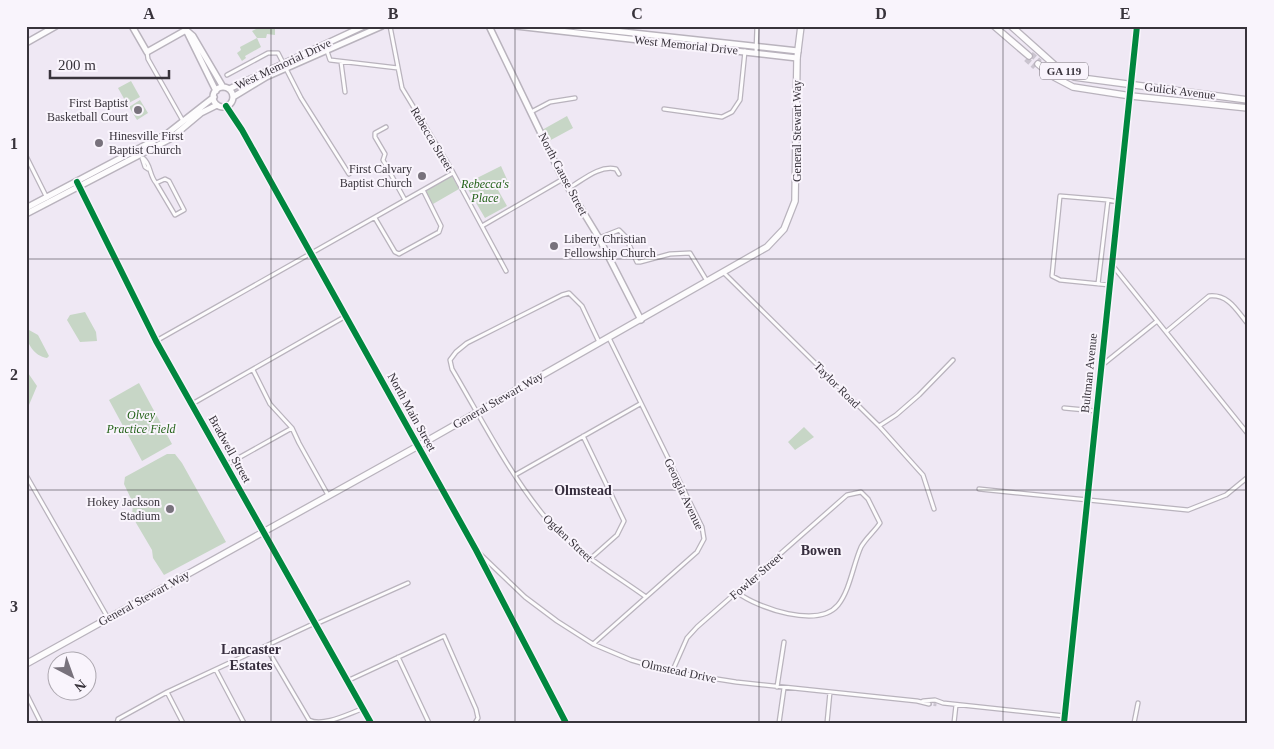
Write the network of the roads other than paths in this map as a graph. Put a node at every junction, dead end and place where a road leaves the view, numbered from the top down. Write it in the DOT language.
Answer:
graph roads {
  1 [pos="56,26"];
  2 [pos="132,26"];
  3 [pos="364,26"];
  4 [pos="382,26"];
  5 [pos="390,26"];
  6 [pos="489,26"];
  7 [pos="516,26"];
  8 [pos="569,26"];
  9 [pos="757,26"];
  10 [pos="801,26"];
  11 [pos="994,26"];
  12 [pos="1011,26"];
  13 [pos="1137,26"];
  14 [pos="543,27"];
  15 [pos="187,28"];
  16 [pos="26,43"];
  17 [pos="746,45"];
  18 [pos="756,49"];
  19 [pos="327,51"];
  20 [pos="745,51"];
  21 [pos="798,51"];
  22 [pos="147,52"];
  23 [pos="1029,56"];
  24 [pos="797,58"];
  25 [pos="340,62"];
  26 [pos="1039,65"];
  27 [pos="284,67"];
  28 [pos="398,68"];
  29 [pos="227,75"];
  30 [pos="1132,85"];
  31 [pos="223,87"];
  32 [pos="229,89"];
  33 [pos="216,91"];
  34 [pos="345,92"];
  35 [pos="1131,96"];
  36 [pos="214,97"];
  37 [pos="233,97"];
  38 [pos="575,98"];
  39 [pos="1247,100"];
  40 [pos="217,104"];
  41 [pos="228,105"];
  42 [pos="1248,108"];
  43 [pos="664,109"];
  44 [pos="531,112"];
  45 [pos="183,121"];
  46 [pos="386,127"];
  47 [pos="26,156"];
  48 [pos="142,156"];
  49 [pos="453,173"];
  50 [pos="349,174"];
  51 [pos="618,174"];
  52 [pos="563,179"];
  53 [pos="78,184"];
  54 [pos="156,184"];
  55 [pos="569,188"];
  56 [pos="423,190"];
  57 [pos="48,200"];
  58 [pos="405,200"];
  59 [pos="1108,200"];
  60 [pos="1118,202"];
  61 [pos="26,208"];
  62 [pos="26,214"];
  63 [pos="375,218"];
  64 [pos="482,226"];
  65 [pos="599,238"];
  66 [pos="311,254"];
  67 [pos="1112,266"];
  68 [pos="506,271"];
  69 [pos="724,273"];
  70 [pos="708,282"];
  71 [pos="1098,284"];
  72 [pos="1110,285"];
  73 [pos="346,316"];
  74 [pos="641,320"];
  75 [pos="1158,321"];
  76 [pos="1248,324"];
  77 [pos="1167,331"];
  78 [pos="609,338"];
  79 [pos="156,341"];
  80 [pos="600,343"];
  81 [pos="953,360"];
  82 [pos="1101,367"];
  83 [pos="252,370"];
  84 [pos="192,404"];
  85 [pos="640,404"];
  86 [pos="1064,408"];
  87 [pos="477,411"];
  88 [pos="1096,411"];
  89 [pos="879,426"];
  90 [pos="292,428"];
  91 [pos="1248,434"];
  92 [pos="584,436"];
  93 [pos="418,446"];
  94 [pos="226,465"];
  95 [pos="26,475"];
  96 [pos="515,475"];
  97 [pos="1248,477"];
  98 [pos="979,489"];
  99 [pos="328,495"];
  100 [pos="1086,501"];
  101 [pos="934,508"];
  102 [pos="263,531"];
  103 [pos="476,550"];
  104 [pos="590,559"];
  105 [pos="408,584"];
  106 [pos="738,593"];
  107 [pos="646,596"];
  108 [pos="108,618"];
  109 [pos="316,624"];
  110 [pos="784,642"];
  111 [pos="593,644"];
  112 [pos="266,646"];
  113 [pos="398,657"];
  114 [pos="26,664"];
  115 [pos="216,670"];
  116 [pos="672,672"];
  117 [pos="348,681"];
  118 [pos="777,687"];
  119 [pos="784,688"];
  120 [pos="167,692"];
  121 [pos="830,692"];
  122 [pos="26,693"];
  123 [pos="923,701"];
  124 [pos="1138,703"];
  125 [pos="929,704"];
  126 [pos="943,704"];
  127 [pos="938,705"];
  128 [pos="956,705"];
  129 [pos="362,709"];
  130 [pos="1065,716"];
  131 [pos="41,723"];
  132 [pos="117,723"];
  133 [pos="182,723"];
  134 [pos="244,723"];
  135 [pos="371,723"];
  136 [pos="429,723"];
  137 [pos="475,723"];
  138 [pos="566,723"];
  139 [pos="779,723"];
  140 [pos="827,723"];
  141 [pos="954,723"];
  142 [pos="1064,723"];
  143 [pos="1134,723"];
  1 -- 16 [label="street"];
  2 -- 22 [label="street"];
  3 -- 27 [label="street, West Memorial Drive"];
  4 -- 19 [label="street, West Memorial Drive"];
  5 -- 28 [label="street, Rebecca Street"];
  6 -- 44 [label="street, North Gause Street"];
  7 -- 14 [label="street, West Memorial Drive"];
  8 -- 17 [label="street, West Memorial Drive"];
  9 -- 18 [label="street"];
  10 -- 21 [label="main road, General Stewart Way"];
  11 -- 23 [label="main road"];
  12 -- 30 [label="main road, Gulick Avenue / GA 119"];
  13 -- 30 [label="street, Bultman Avenue"];
  14 -- 20 [label="street, West Memorial Drive"];
  15 -- 22 [label="street"];
  15 -- 31 [label="street"];
  15 -- 33 [label="street"];
  17 -- 18 [label="street, West Memorial Drive"];
  17 -- 20 [label="street"];
  18 -- 20 [label="street, West Memorial Drive"];
  18 -- 21 [label="street, West Memorial Drive"];
  18 -- 24 [label="street, West Memorial Drive"];
  19 -- 25 [label="street"];
  19 -- 27 [label="street, West Memorial Drive"];
  20 -- 43 [label="street"];
  21 -- 24 [label="main road, General Stewart Way"];
  22 -- 45 [label="street"];
  24 -- 69 [label="main road, General Stewart Way"];
  25 -- 28 [label="street"];
  25 -- 34 [label="street"];
  26 -- 35 [label="main road, GA 119"];
  27 -- 29 [label="street"];
  27 -- 32 [label="street, West Memorial Drive"];
  27 -- 37 [label="street, West Memorial Drive"];
  27 -- 50 [label="street"];
  28 -- 49 [label="street, Rebecca Street"];
  30 -- 35 [label="street, Bultman Avenue"];
  30 -- 39 [label="main road, Gulick Avenue / GA 119"];
  31 -- 32 [label="street"];
  31 -- 33 [label="street"];
  32 -- 37 [label="street"];
  33 -- 36 [label="street"];
  35 -- 42 [label="main road, GA 119"];
  35 -- 60 [label="street, Bultman Avenue"];
  36 -- 40 [label="street"];
  36 -- 45 [label="street"];
  37 -- 41 [label="street"];
  38 -- 44 [label="street"];
  40 -- 41 [label="street"];
  40 -- 48 [label="street"];
  41 -- 66 [label="street, North Main Street"];
  44 -- 52 [label="street, North Gause Street"];
  45 -- 53 [label="street"];
  46 -- 58 [label="street"];
  47 -- 57 [label="street"];
  48 -- 53 [label="street"];
  48 -- 54 [label="street"];
  49 -- 56 [label="street"];
  49 -- 64 [label="street, Rebecca Street"];
  51 -- 55 [label="street"];
  52 -- 55 [label="street, North Gause Street"];
  52 -- 64 [label="street"];
  53 -- 57 [label="street"];
  53 -- 79 [label="street, Bradwell Street"];
  54 -- 54 [label="street"];
  55 -- 65 [label="street, North Gause Street"];
  56 -- 58 [label="street"];
  56 -- 63 [label="street"];
  57 -- 61 [label="street"];
  57 -- 62 [label="street"];
  58 -- 63 [label="street"];
  59 -- 60 [label="street"];
  59 -- 71 [label="street"];
  59 -- 71 [label="street"];
  60 -- 67 [label="street, Bultman Avenue"];
  63 -- 66 [label="street"];
  64 -- 68 [label="street, Rebecca Street"];
  65 -- 70 [label="street"];
  65 -- 74 [label="street, North Gause Street"];
  66 -- 73 [label="street, North Main Street"];
  66 -- 79 [label="street"];
  67 -- 72 [label="street, Bultman Avenue"];
  67 -- 75 [label="street"];
  69 -- 70 [label="main road, General Stewart Way"];
  69 -- 89 [label="street, Taylor Road"];
  70 -- 74 [label="main road, General Stewart Way"];
  71 -- 72 [label="street"];
  72 -- 82 [label="street, Bultman Avenue"];
  73 -- 83 [label="street"];
  73 -- 93 [label="street, North Main Street"];
  74 -- 78 [label="main road, General Stewart Way"];
  75 -- 77 [label="street"];
  75 -- 82 [label="street"];
  76 -- 77 [label="street"];
  77 -- 91 [label="street"];
  78 -- 80 [label="main road, General Stewart Way"];
  78 -- 85 [label="street, Georgia Avenue"];
  79 -- 84 [label="street, Bradwell Street"];
  80 -- 87 [label="main road, General Stewart Way"];
  80 -- 87 [label="street, Ogden Street"];
  81 -- 89 [label="street"];
  82 -- 88 [label="street, Bultman Avenue"];
  83 -- 84 [label="street"];
  83 -- 90 [label="street"];
  84 -- 94 [label="street, Bradwell Street"];
  85 -- 92 [label="street"];
  85 -- 107 [label="street, Georgia Avenue"];
  86 -- 88 [label="street"];
  87 -- 93 [label="main road, General Stewart Way"];
  87 -- 96 [label="street, Ogden Street"];
  88 -- 100 [label="street, Bultman Avenue"];
  89 -- 101 [label="street, Taylor Road"];
  90 -- 94 [label="street"];
  90 -- 99 [label="street"];
  92 -- 96 [label="street"];
  92 -- 104 [label="street"];
  93 -- 99 [label="main road, General Stewart Way"];
  93 -- 103 [label="street, North Main Street"];
  94 -- 102 [label="street, Bradwell Street"];
  95 -- 108 [label="street"];
  96 -- 104 [label="street, Ogden Street"];
  97 -- 100 [label="street"];
  98 -- 100 [label="street"];
  99 -- 102 [label="main road, General Stewart Way"];
  100 -- 130 [label="street, Bultman Avenue"];
  102 -- 108 [label="main road, General Stewart Way"];
  102 -- 109 [label="street, Bradwell Street"];
  103 -- 111 [label="street, Olmstead Drive"];
  103 -- 138 [label="street, North Main Street"];
  104 -- 107 [label="street, Ogden Street"];
  105 -- 109 [label="street"];
  106 -- 106 [label="street, Fowler Street"];
  106 -- 116 [label="street, Fowler Street"];
  107 -- 111 [label="street, Georgia Avenue"];
  108 -- 114 [label="main road, General Stewart Way"];
  109 -- 112 [label="street"];
  109 -- 117 [label="street, Bradwell Street"];
  110 -- 118 [label="street"];
  111 -- 116 [label="street, Olmstead Drive"];
  112 -- 115 [label="street"];
  112 -- 129 [label="street"];
  113 -- 117 [label="street"];
  113 -- 136 [label="street"];
  113 -- 137 [label="street"];
  115 -- 120 [label="street"];
  115 -- 134 [label="street"];
  116 -- 118 [label="street, Olmstead Drive"];
  117 -- 129 [label="street, Bradwell Street"];
  118 -- 119 [label="street, Olmstead Drive"];
  119 -- 121 [label="street, Olmstead Drive"];
  119 -- 139 [label="street"];
  120 -- 132 [label="street"];
  120 -- 133 [label="street"];
  121 -- 123 [label="street, Olmstead Drive"];
  121 -- 140 [label="street"];
  122 -- 131 [label="street"];
  123 -- 125 [label="street"];
  123 -- 126 [label="street, Olmstead Drive"];
  124 -- 143 [label="street"];
  126 -- 127 [label="street"];
  126 -- 128 [label="street"];
  128 -- 130 [label="street"];
  128 -- 141 [label="street"];
  129 -- 135 [label="street, Bradwell Street"];
  130 -- 142 [label="street, Bultman Avenue"];
}
